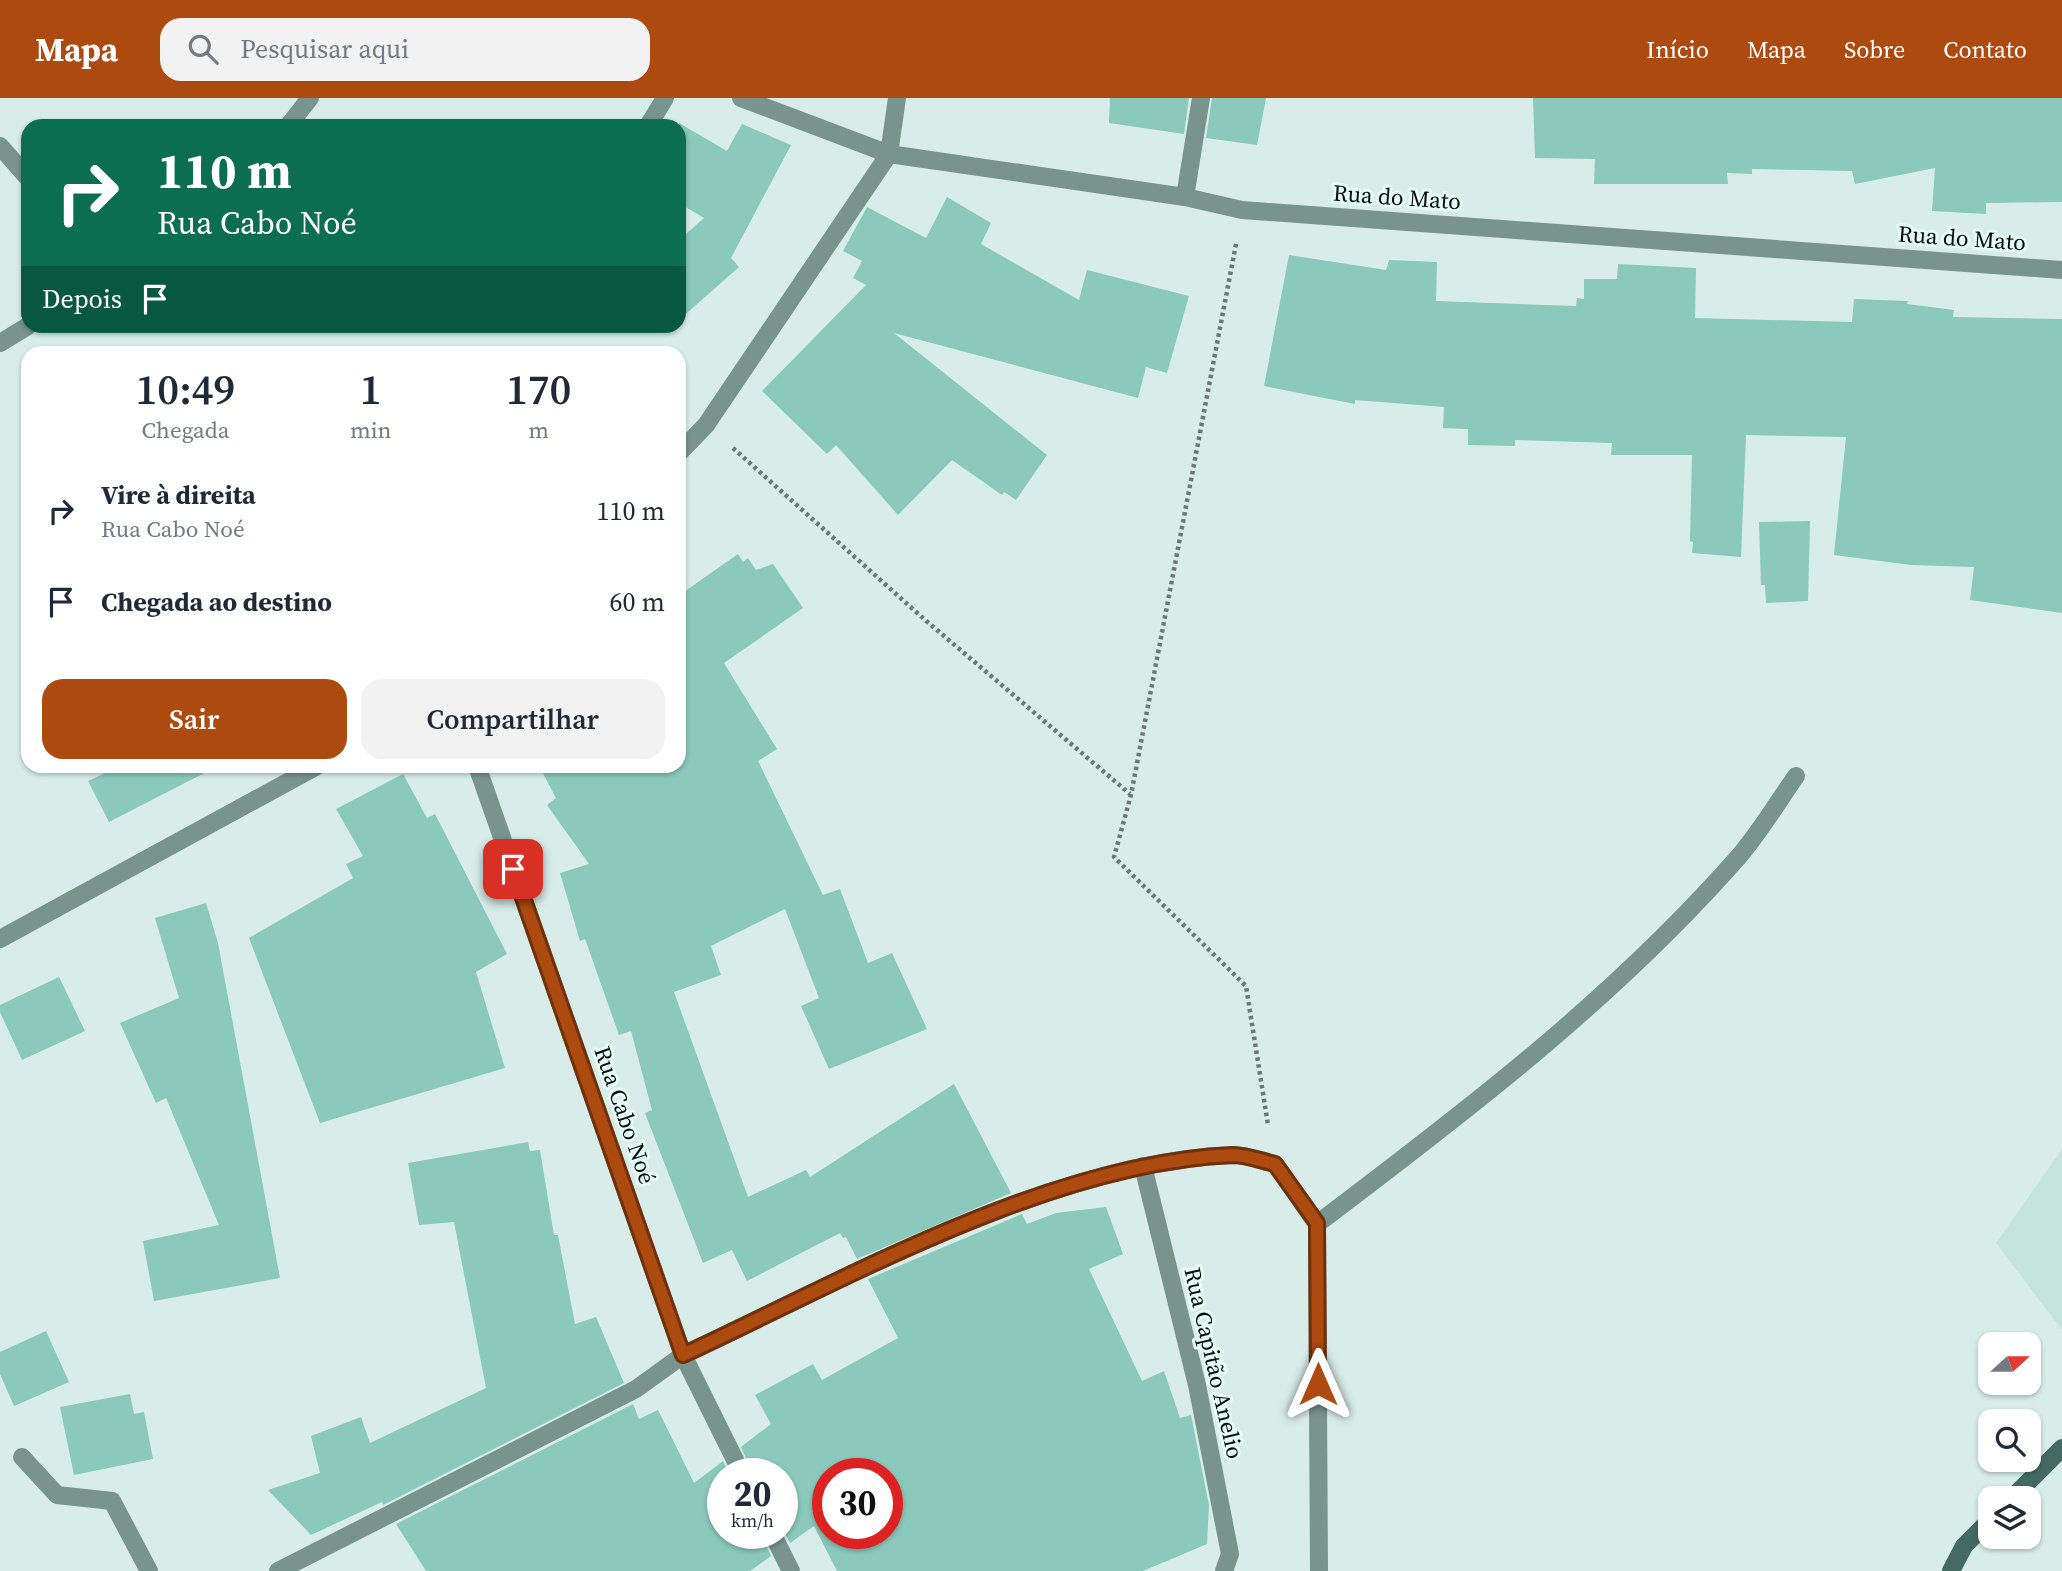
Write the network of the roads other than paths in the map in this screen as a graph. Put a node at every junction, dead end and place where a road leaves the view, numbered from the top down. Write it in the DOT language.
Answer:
graph roads {
  1 [pos="310,98"];
  2 [pos="665,98"];
  3 [pos="741,98"];
  4 [pos="897,98"];
  5 [pos="1201,98"];
  6 [pos="294,119"];
  7 [pos="652,119"];
  8 [pos="0,146"];
  9 [pos="889,154"];
  10 [pos="21,170"];
  11 [pos="1185,197"];
  12 [pos="2062,270"];
  13 [pos="21,331"];
  14 [pos="0,343"];
  15 [pos="686,446"];
  16 [pos="304,773"];
  17 [pos="479,773"];
  18 [pos="1796,776"];
  19 [pos="0,939"];
  20 [pos="1143,1166"];
  21 [pos="1317,1223"];
  22 [pos="683,1355"];
  23 [pos="2062,1448"];
  24 [pos="22,1457"];
  25 [pos="734,1458"];
  26 [pos="2024,1486"];
  27 [pos="1978,1532"];
  28 [pos="780,1549"];
  29 [pos="149,1571"];
  30 [pos="278,1571"];
  31 [pos="791,1571"];
  32 [pos="1224,1571"];
  33 [pos="1319,1571"];
  34 [pos="1951,1571"];
  1 -- 6 [label="street"];
  2 -- 7 [label="street"];
  3 -- 9 [label="street, Rua do Mato"];
  4 -- 9 [label="street"];
  5 -- 11 [label="street"];
  8 -- 10 [label="street"];
  9 -- 11 [label="street, Rua do Mato"];
  9 -- 15 [label="street"];
  11 -- 12 [label="street, Rua do Mato"];
  13 -- 14 [label="street"];
  16 -- 19 [label="street"];
  17 -- 22 [label="street, Rua Cabo Noé"];
  18 -- 21 [label="street"];
  20 -- 21 [label="street"];
  20 -- 22 [label="street"];
  20 -- 32 [label="street, Rua Capitão Anelio"];
  21 -- 33 [label="street"];
  22 -- 25 [label="street, Rua Cabo Noé"];
  22 -- 30 [label="street"];
  23 -- 26 [label="street"];
  24 -- 29 [label="street"];
  27 -- 34 [label="street"];
  28 -- 31 [label="street"];
}
